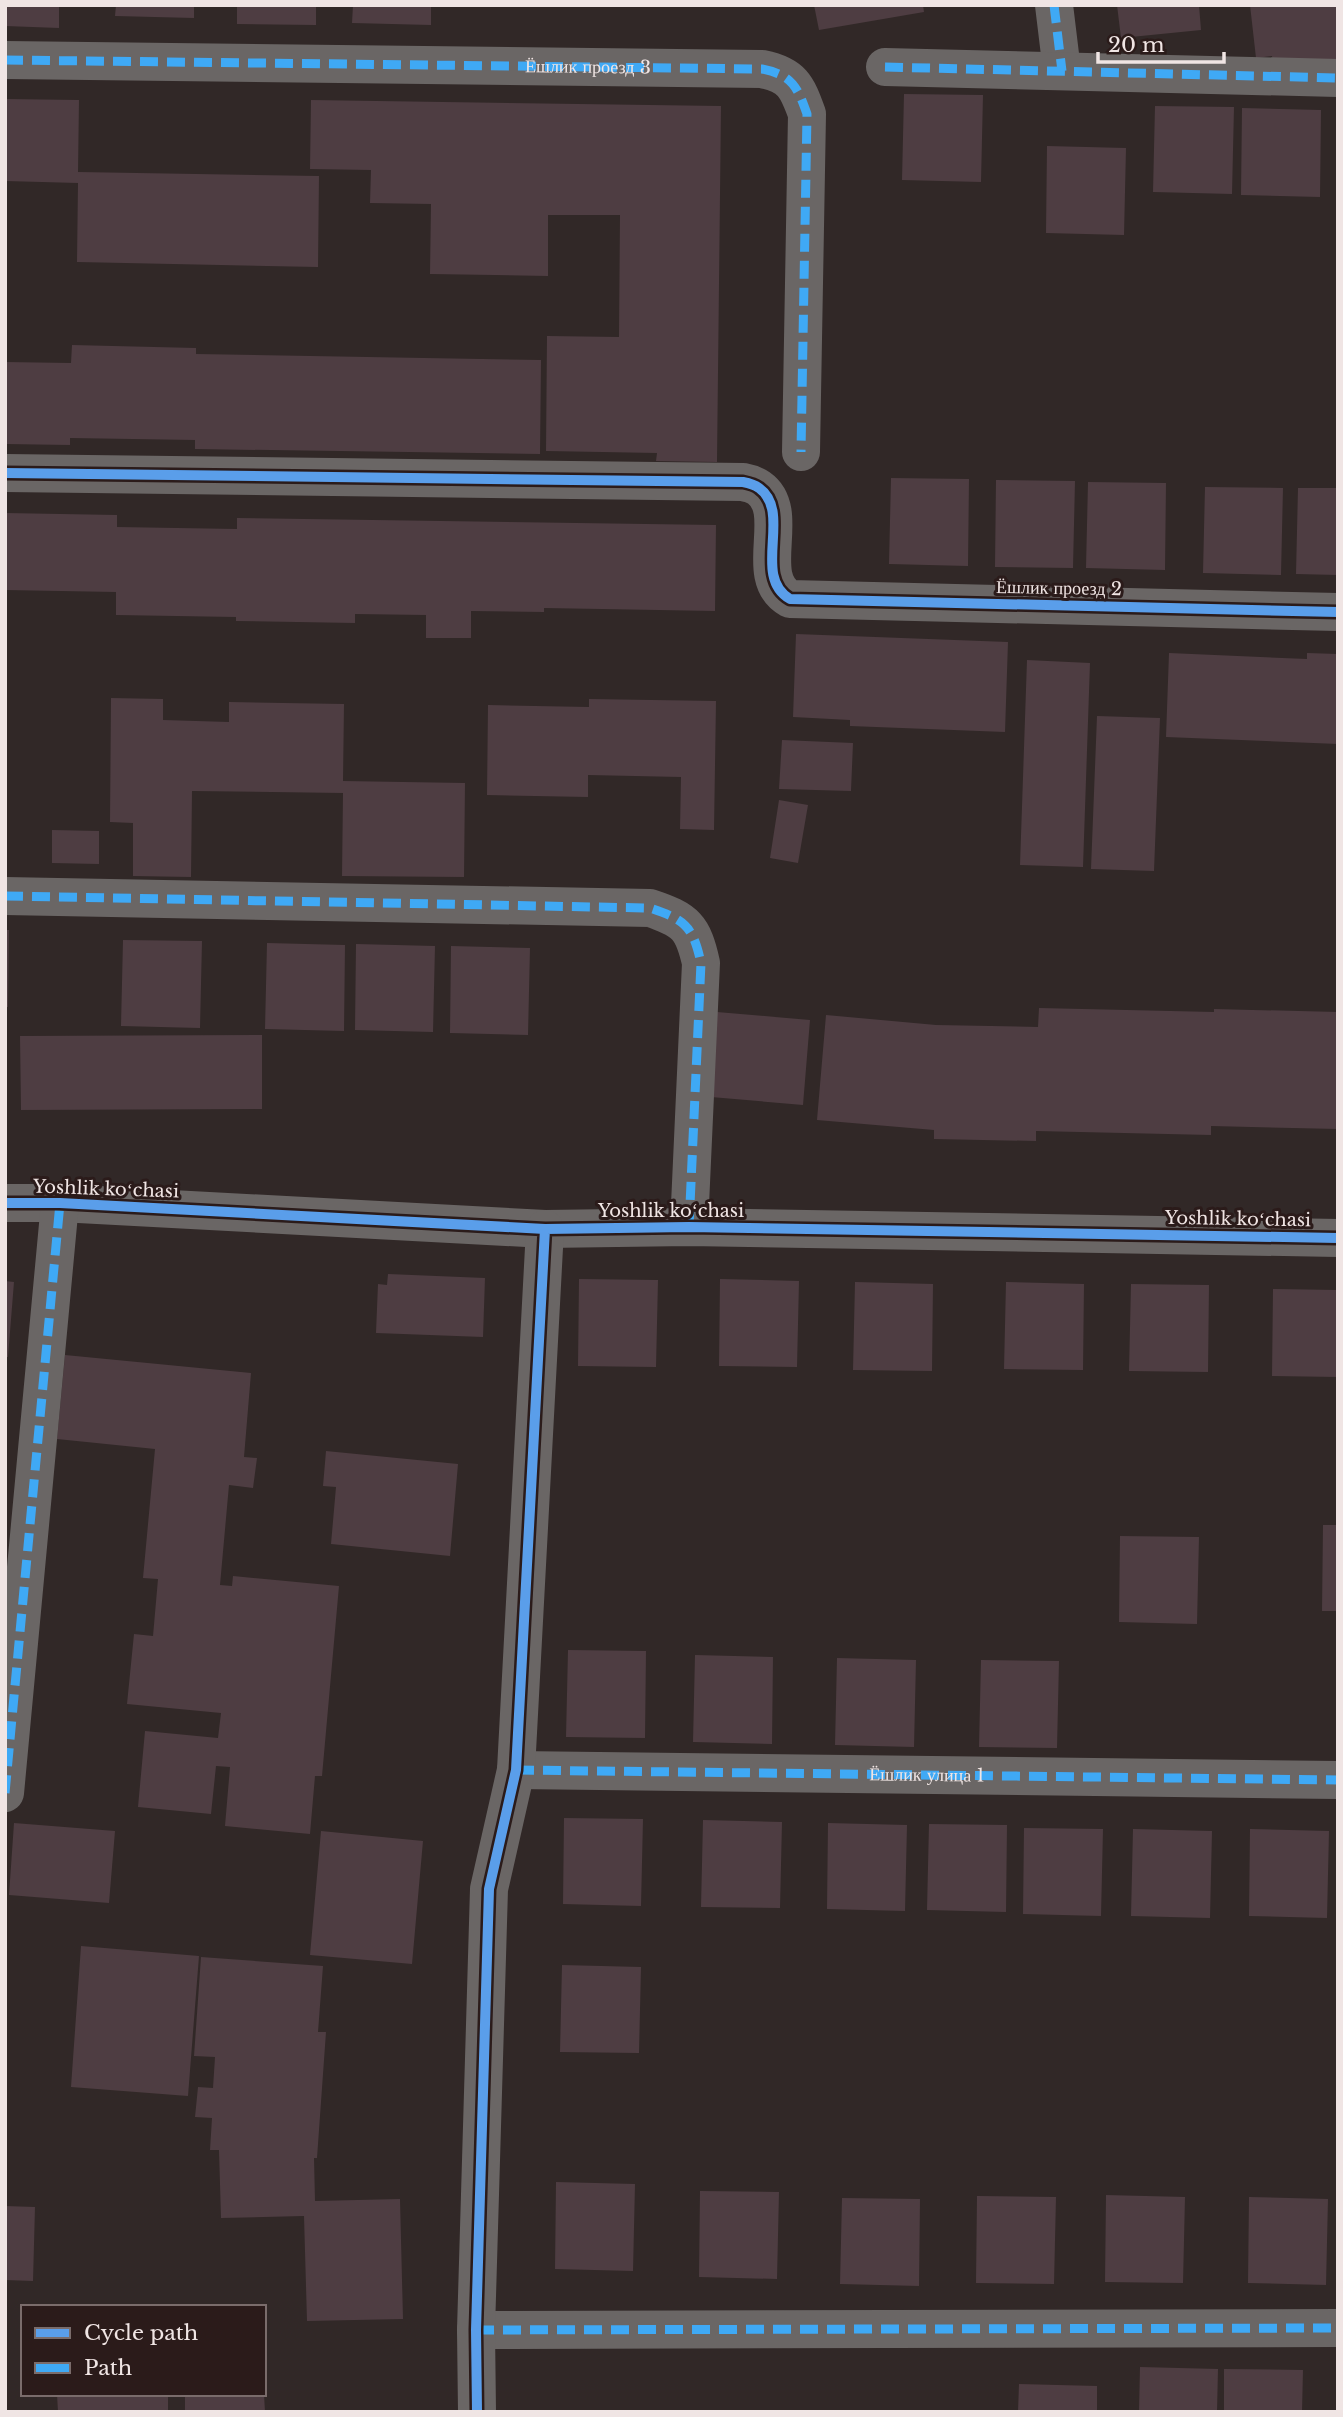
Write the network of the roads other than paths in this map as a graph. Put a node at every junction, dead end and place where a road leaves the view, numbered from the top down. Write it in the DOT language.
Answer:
graph roads {
  1 [pos="1054,5"];
  2 [pos="5,60"];
  3 [pos="885,67"];
  4 [pos="1062,71"];
  5 [pos="1338,78"];
  6 [pos="801,452"];
  7 [pos="5,473"];
  8 [pos="1338,612"];
  9 [pos="5,896"];
  10 [pos="5,1203"];
  11 [pos="60,1203"];
  12 [pos="689,1227"];
  13 [pos="545,1229"];
  14 [pos="1338,1238"];
  15 [pos="516,1770"];
  16 [pos="1338,1780"];
  17 [pos="5,1793"];
  18 [pos="1338,2328"];
  19 [pos="476,2330"];
  20 [pos="477,2412"];
  1 -- 4 [label="street"];
  2 -- 6 [label="street, Ёшлик проезд 3"];
  3 -- 4 [label="street"];
  4 -- 5 [label="street"];
  7 -- 8 [label="street, Ёшлик проезд 2"];
  9 -- 12 [label="street"];
  10 -- 11 [label="street, Yoshlik koʻchasi"];
  11 -- 13 [label="street, Yoshlik koʻchasi"];
  11 -- 17 [label="street"];
  12 -- 13 [label="street, Yoshlik koʻchasi"];
  12 -- 14 [label="street, Yoshlik koʻchasi"];
  13 -- 15 [label="street"];
  15 -- 16 [label="street, Ёшлик улица 1"];
  15 -- 19 [label="street"];
  18 -- 19 [label="street"];
  19 -- 20 [label="street"];
}
